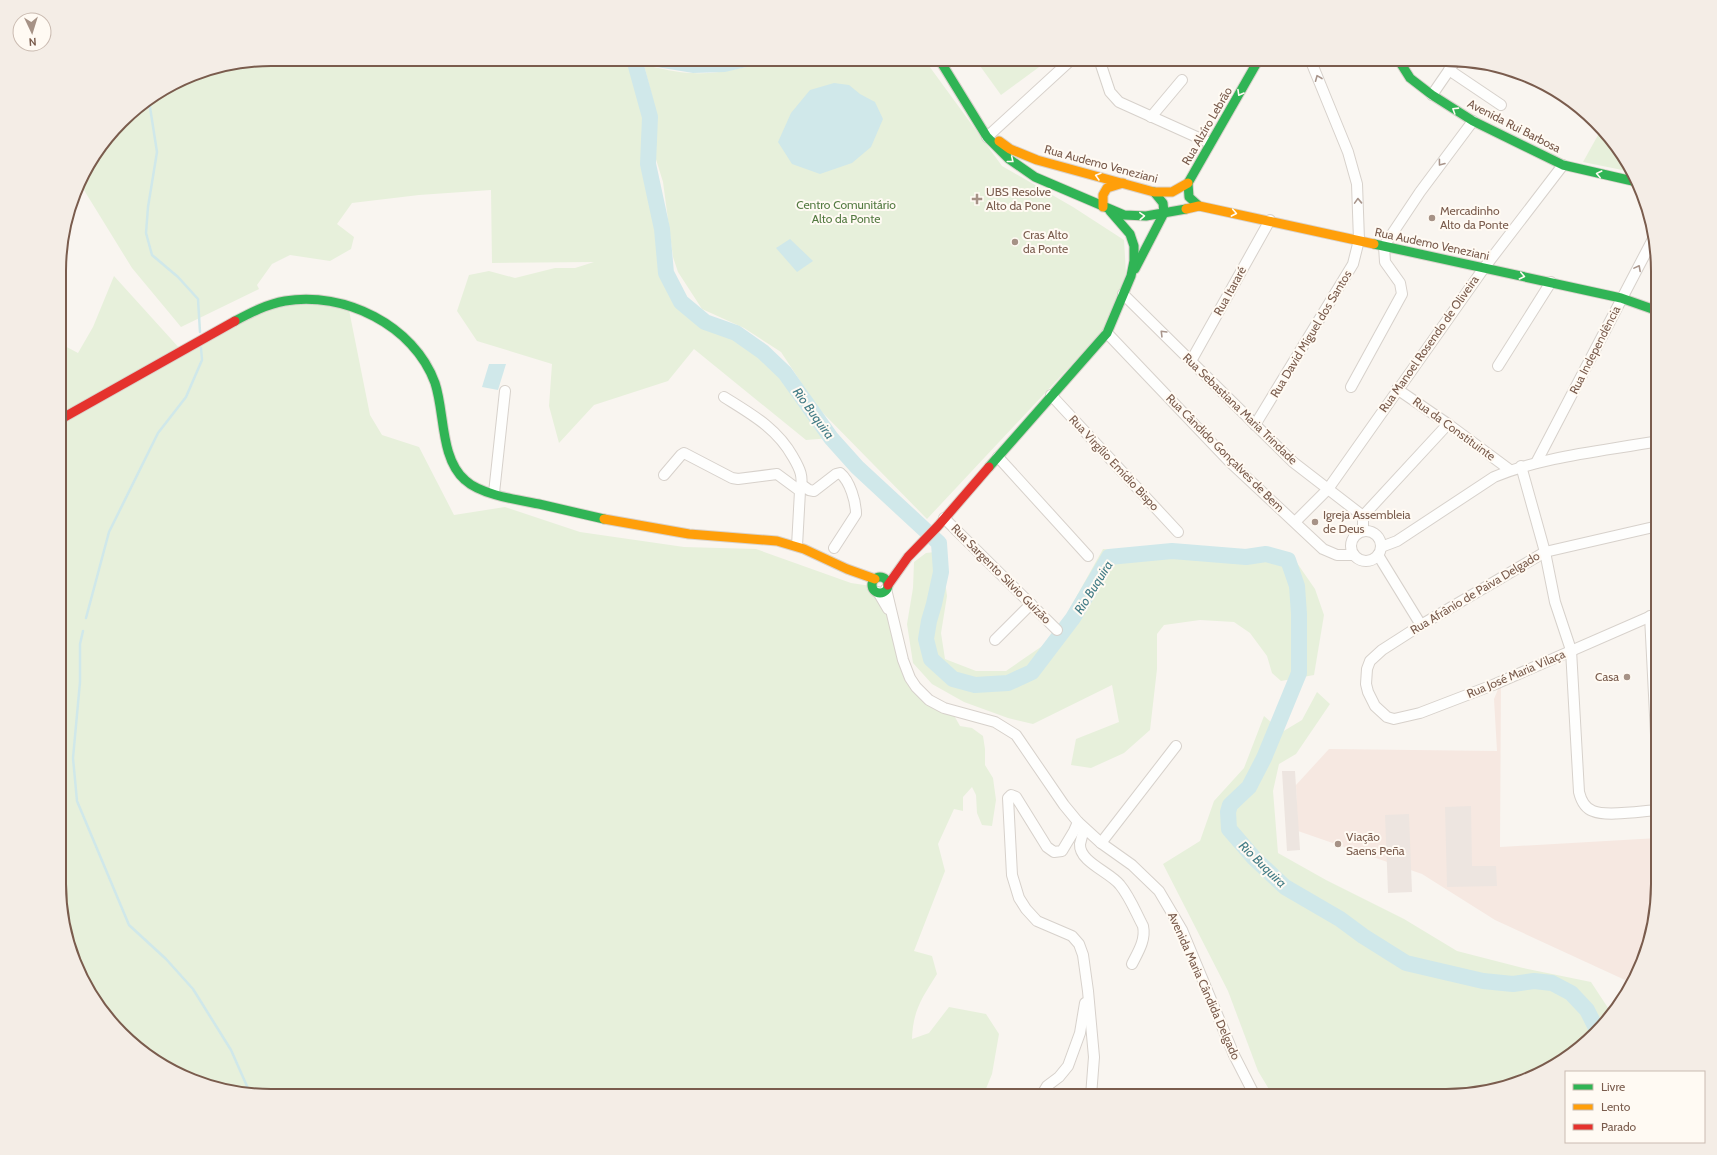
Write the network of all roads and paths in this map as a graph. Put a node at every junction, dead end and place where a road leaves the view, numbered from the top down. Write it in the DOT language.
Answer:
graph roads {
  1 [pos="943,66"];
  2 [pos="1064,66"];
  3 [pos="1101,66"];
  4 [pos="1255,66"];
  5 [pos="1313,66"];
  6 [pos="1402,66"];
  7 [pos="1452,66"];
  8 [pos="1449,70"];
  9 [pos="1182,80"];
  10 [pos="1432,95"];
  11 [pos="1502,105"];
  12 [pos="1151,116"];
  13 [pos="1473,121"];
  14 [pos="987,135"];
  15 [pos="1210,143"];
  16 [pos="1563,165"];
  17 [pos="1630,180"];
  18 [pos="1124,183"];
  19 [pos="1188,183"];
  20 [pos="1154,192"];
  21 [pos="1199,206"];
  22 [pos="1106,208"];
  23 [pos="1164,213"];
  24 [pos="1270,220"];
  25 [pos="1359,240"];
  26 [pos="1384,246"];
  27 [pos="1649,246"];
  28 [pos="1484,268"];
  29 [pos="1131,276"];
  30 [pos="1551,282"];
  31 [pos="1123,294"];
  32 [pos="1621,298"];
  33 [pos="1651,309"];
  34 [pos="1107,333"];
  35 [pos="1191,361"];
  36 [pos="1498,366"];
  37 [pos="1351,387"];
  38 [pos="1397,389"];
  39 [pos="505,390"];
  40 [pos="1051,395"];
  41 [pos="724,398"];
  42 [pos="66,416"];
  43 [pos="1448,424"];
  44 [pos="1255,425"];
  45 [pos="1651,442"];
  46 [pos="998,457"];
  47 [pos="1536,463"];
  48 [pos="1521,466"];
  49 [pos="1510,470"];
  50 [pos="664,475"];
  51 [pos="801,488"];
  52 [pos="1328,488"];
  53 [pos="494,493"];
  54 [pos="1363,516"];
  55 [pos="941,522"];
  56 [pos="1295,522"];
  57 [pos="1651,528"];
  58 [pos="1363,531"];
  59 [pos="1178,532"];
  60 [pos="797,546"];
  61 [pos="834,548"];
  62 [pos="1379,551"];
  63 [pos="1545,552"];
  64 [pos="1354,555"];
  65 [pos="1088,556"];
  66 [pos="880,585"];
  67 [pos="1031,604"];
  68 [pos="1651,615"];
  69 [pos="1421,624"];
  70 [pos="1057,630"];
  71 [pos="995,640"];
  72 [pos="1571,650"];
  73 [pos="1375,706"];
  74 [pos="1176,746"];
  75 [pos="1651,810"];
  76 [pos="1081,825"];
  77 [pos="1101,843"];
  78 [pos="1132,964"];
  79 [pos="1088,991"];
  80 [pos="1045,1089"];
  81 [pos="1092,1089"];
  82 [pos="1251,1089"];
  1 -- 14 [label="main road, Rua Audemo Veneziani"];
  2 -- 14 [label="street"];
  3 -- 12 [label="street"];
  4 -- 15 [label="main road, Rua Alzíro Lebrão, one-way"];
  25 -- 5 [label="street, Rua David Miguel dos Santos, one-way"];
  6 -- 10 [label="main road, Avenida Rui Barbosa"];
  7 -- 8 [label="street"];
  8 -- 10 [label="street"];
  8 -- 11 [label="street"];
  9 -- 12 [label="street"];
  13 -- 10 [label="main road, Avenida Rui Barbosa, one-way"];
  12 -- 15 [label="street"];
  13 -- 16 [label="main road, Avenida Rui Barbosa"];
  13 -- 26 [label="street, one-way"];
  18 -- 14 [label="main road, Rua Audemo Veneziani, one-way"];
  14 -- 22 [label="main road, Rua Audemo Veneziani, one-way"];
  15 -- 19 [label="main road, Rua Alzíro Lebrão"];
  17 -- 16 [label="main road, Avenida Rui Barbosa, one-way"];
  16 -- 28 [label="street, Rua Manoel Rosendo de Oliveira"];
  18 -- 20 [label="main road, Rua Audemo Veneziani"];
  18 -- 22 [label="main road"];
  19 -- 20 [label="main road, Rua Audemo Veneziani"];
  19 -- 21 [label="main road"];
  20 -- 23 [label="main road"];
  21 -- 23 [label="main road, Rua Audemo Veneziani"];
  21 -- 24 [label="main road, Rua Audemo Veneziani, one-way"];
  22 -- 23 [label="main road, Rua Audemo Veneziani, one-way"];
  22 -- 29 [label="main road"];
  23 -- 29 [label="main road"];
  24 -- 25 [label="main road, Rua Audemo Veneziani"];
  24 -- 35 [label="street, Rua Itararé"];
  25 -- 26 [label="main road, Rua Audemo Veneziani"];
  25 -- 44 [label="street, Rua David Miguel dos Santos"];
  26 -- 28 [label="main road, Rua Audemo Veneziani"];
  26 -- 37 [label="street"];
  32 -- 27 [label="street, Rua Independência, one-way"];
  28 -- 30 [label="main road, Rua Audemo Veneziani, one-way"];
  28 -- 38 [label="street, Rua Manoel Rosendo de Oliveira"];
  29 -- 31 [label="main road"];
  30 -- 32 [label="main road, Rua Audemo Veneziani"];
  30 -- 36 [label="street"];
  31 -- 34 [label="main road"];
  35 -- 31 [label="street, Rua Sebastiana Maria Trindade, one-way"];
  32 -- 33 [label="main road, Rua Audemo Veneziani"];
  32 -- 47 [label="street, Rua Independência"];
  34 -- 40 [label="main road"];
  34 -- 56 [label="street, Rua Cândido Gonçalves de Bem"];
  35 -- 44 [label="street, Rua Sebastiana Maria Trindade"];
  38 -- 43 [label="street, Rua da Constituinte"];
  38 -- 52 [label="street, Rua Manoel Rosendo de Oliveira"];
  39 -- 53 [label="street"];
  40 -- 46 [label="main road"];
  40 -- 59 [label="street, Rua Virgílio Emídio Bispo"];
  41 -- 51 [label="street"];
  42 -- 53 [label="main road"];
  43 -- 49 [label="street, Rua da Constituinte"];
  43 -- 54 [label="street"];
  44 -- 52 [label="street, Rua Sebastiana Maria Trindade"];
  45 -- 47 [label="street"];
  46 -- 55 [label="main road"];
  46 -- 65 [label="street"];
  47 -- 48 [label="street"];
  48 -- 49 [label="street"];
  48 -- 63 [label="street"];
  49 -- 62 [label="street"];
  50 -- 51 [label="street"];
  51 -- 60 [label="street"];
  51 -- 61 [label="street"];
  52 -- 54 [label="street, Rua Sebastiana Maria Trindade"];
  52 -- 56 [label="street, Rua Manoel Rosendo de Oliveira"];
  53 -- 60 [label="main road"];
  54 -- 58 [label="street"];
  55 -- 66 [label="main road"];
  55 -- 67 [label="street, Rua Sargento Silvio Guizão"];
  56 -- 64 [label="street, Rua Cândido Gonçalves de Bem"];
  57 -- 63 [label="street, Rua Afrânio de Paiva Delgado"];
  58 -- 62 [label="street"];
  58 -- 64 [label="street"];
  60 -- 66 [label="main road"];
  62 -- 64 [label="street"];
  62 -- 69 [label="street"];
  63 -- 69 [label="street, Rua Afrânio de Paiva Delgado"];
  63 -- 72 [label="street"];
  66 -- 76 [label="street, Avenida Maria Cândida Delgado"];
  67 -- 70 [label="street, Rua Sargento Silvio Guizão"];
  67 -- 71 [label="street"];
  68 -- 72 [label="street, Rua José Maria Vilaça"];
  69 -- 73 [label="street, Rua Afrânio de Paiva Delgado"];
  72 -- 73 [label="street, Rua José Maria Vilaça"];
  72 -- 75 [label="street"];
  74 -- 77 [label="street"];
  76 -- 77 [label="street, Avenida Maria Cândida Delgado"];
  76 -- 78 [label="street"];
  76 -- 79 [label="street"];
  77 -- 82 [label="street, Avenida Maria Cândida Delgado"];
  79 -- 80 [label="street"];
  79 -- 81 [label="street"];
}
